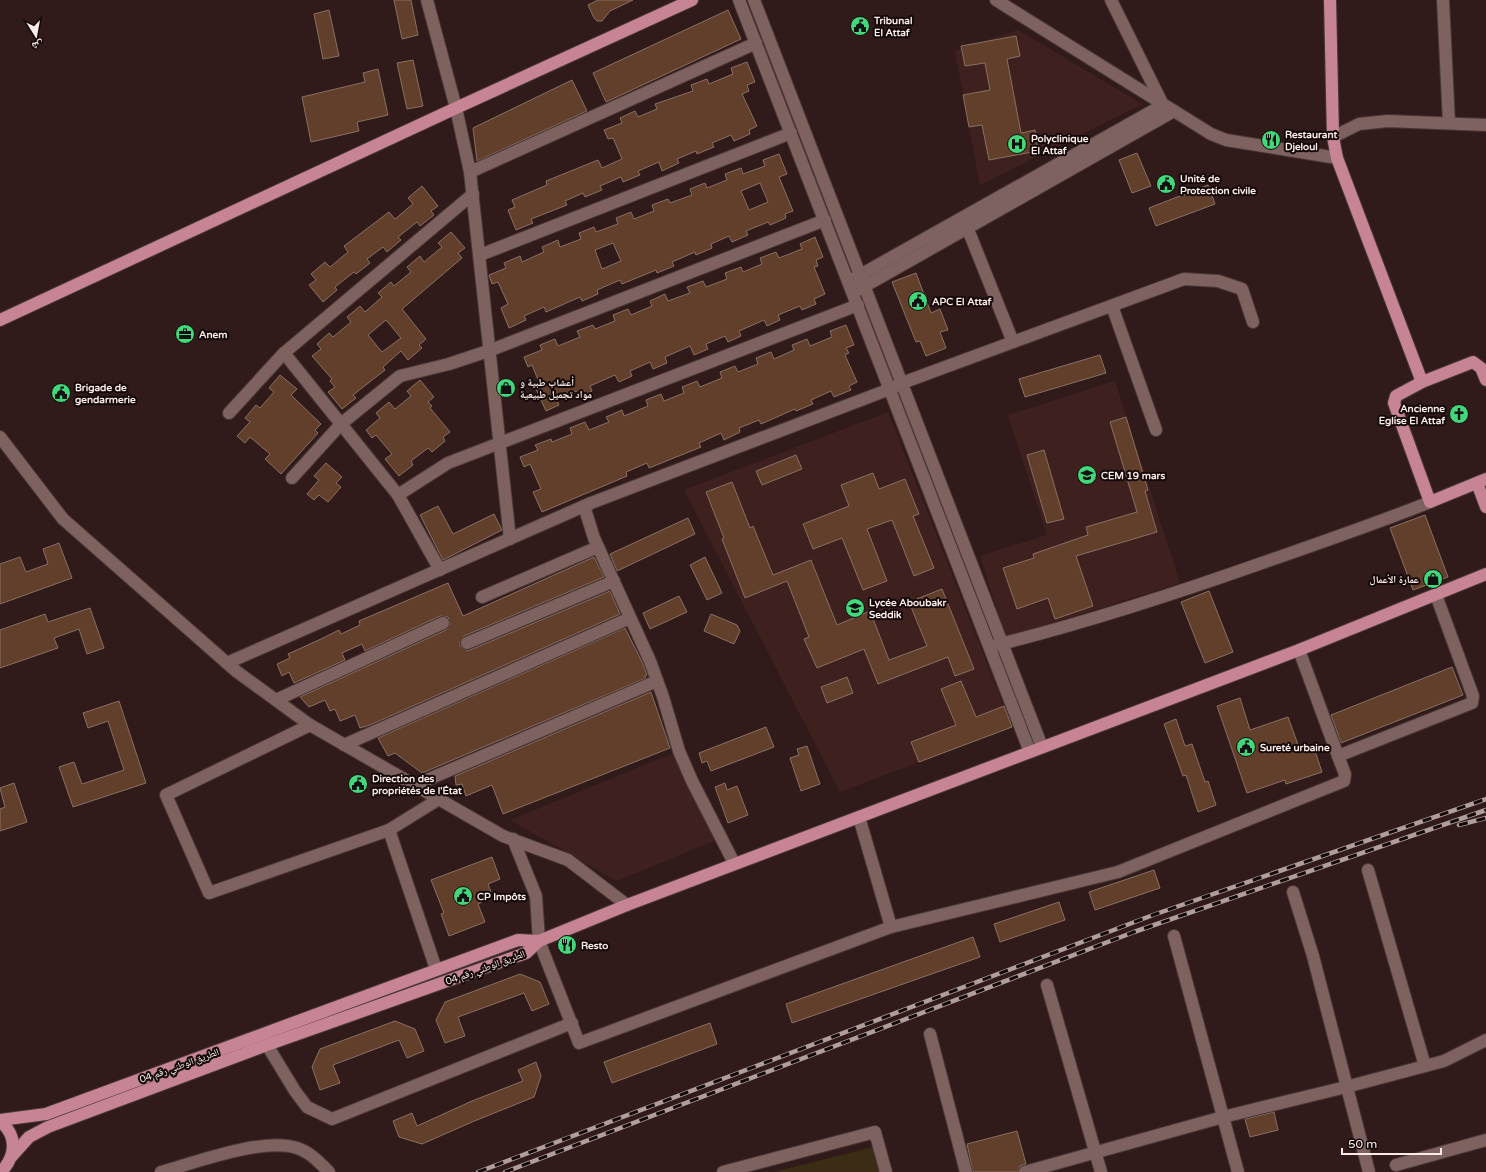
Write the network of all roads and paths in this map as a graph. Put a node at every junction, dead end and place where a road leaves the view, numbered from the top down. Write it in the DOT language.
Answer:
graph roads {
  1 [pos="427,0"];
  2 [pos="692,0"];
  3 [pos="740,0"];
  4 [pos="754,0"];
  5 [pos="996,0"];
  6 [pos="1111,0"];
  7 [pos="1330,0"];
  8 [pos="1444,0"];
  9 [pos="756,43"];
  10 [pos="1163,105"];
  11 [pos="456,108"];
  12 [pos="1174,111"];
  13 [pos="1449,123"];
  14 [pos="1486,125"];
  15 [pos="791,133"];
  16 [pos="1333,137"];
  17 [pos="1337,158"];
  18 [pos="470,172"];
  19 [pos="473,194"];
  20 [pos="825,220"];
  21 [pos="967,227"];
  22 [pos="480,254"];
  23 [pos="862,280"];
  24 [pos="851,287"];
  25 [pos="858,305"];
  26 [pos="1112,306"];
  27 [pos="0,320"];
  28 [pos="1253,322"];
  29 [pos="1013,342"];
  30 [pos="491,350"];
  31 [pos="284,353"];
  32 [pos="1486,380"];
  33 [pos="1422,382"];
  34 [pos="902,383"];
  35 [pos="890,389"];
  36 [pos="229,413"];
  37 [pos="341,424"];
  38 [pos="1156,430"];
  39 [pos="0,437"];
  40 [pos="500,444"];
  41 [pos="292,478"];
  42 [pos="1481,481"];
  43 [pos="398,495"];
  44 [pos="1430,502"];
  45 [pos="584,506"];
  46 [pos="1486,507"];
  47 [pos="510,539"];
  48 [pos="598,547"];
  49 [pos="440,570"];
  50 [pos="1486,574"];
  51 [pos="614,581"];
  52 [pos="1436,595"];
  53 [pos="482,597"];
  54 [pos="630,618"];
  55 [pos="443,623"];
  56 [pos="468,644"];
  57 [pos="1002,644"];
  58 [pos="989,647"];
  59 [pos="1299,650"];
  60 [pos="227,663"];
  61 [pos="657,681"];
  62 [pos="276,700"];
  63 [pos="310,725"];
  64 [pos="344,745"];
  65 [pos="1042,747"];
  66 [pos="1030,752"];
  67 [pos="1338,756"];
  68 [pos="415,785"];
  69 [pos="439,799"];
  70 [pos="858,816"];
  71 [pos="389,830"];
  72 [pos="513,839"];
  73 [pos="734,863"];
  74 [pos="1368,870"];
  75 [pos="1293,892"];
  76 [pos="627,905"];
  77 [pos="891,927"];
  78 [pos="1174,936"];
  79 [pos="540,941"];
  80 [pos="436,969"];
  81 [pos="1047,985"];
  82 [pos="572,1023"];
  83 [pos="930,1034"];
  84 [pos="1483,1043"];
  85 [pos="267,1045"];
  86 [pos="1426,1066"];
  87 [pos="1346,1088"];
  88 [pos="1223,1117"];
  89 [pos="0,1121"];
  90 [pos="1486,1140"];
  91 [pos="1096,1153"];
  92 [pos="1396,1165"];
  93 [pos="8,1166"];
  94 [pos="161,1172"];
  95 [pos="329,1172"];
  96 [pos="723,1172"];
  97 [pos="886,1172"];
  98 [pos="966,1172"];
  99 [pos="1025,1172"];
  100 [pos="1101,1172"];
  101 [pos="1238,1172"];
  102 [pos="1369,1172"];
  1 -- 11 [label="street"];
  2 -- 11 [label="main road"];
  3 -- 9 [label="street"];
  4 -- 23 [label="street"];
  5 -- 10 [label="street"];
  6 -- 10 [label="street"];
  7 -- 16 [label="main road"];
  8 -- 13 [label="street"];
  9 -- 15 [label="street"];
  9 -- 18 [label="street"];
  10 -- 12 [label="street"];
  10 -- 23 [label="street"];
  11 -- 18 [label="street"];
  11 -- 27 [label="main road"];
  12 -- 17 [label="street"];
  12 -- 21 [label="street"];
  13 -- 14 [label="street"];
  13 -- 16 [label="street"];
  15 -- 20 [label="street"];
  15 -- 22 [label="street"];
  16 -- 17 [label="main road"];
  17 -- 33 [label="main road"];
  18 -- 19 [label="street"];
  19 -- 22 [label="street"];
  19 -- 31 [label="street"];
  20 -- 24 [label="street"];
  20 -- 30 [label="street"];
  21 -- 23 [label="street"];
  21 -- 29 [label="street"];
  22 -- 30 [label="street"];
  23 -- 24 [label="street"];
  23 -- 34 [label="street"];
  24 -- 25 [label="street"];
  25 -- 35 [label="street"];
  25 -- 40 [label="street"];
  26 -- 28 [label="street"];
  26 -- 29 [label="street"];
  26 -- 38 [label="street"];
  29 -- 34 [label="street"];
  30 -- 37 [label="street"];
  30 -- 40 [label="street"];
  31 -- 36 [label="street"];
  31 -- 37 [label="street"];
  32 -- 33 [label="main road"];
  33 -- 44 [label="main road"];
  34 -- 35 [label="street"];
  34 -- 57 [label="street"];
  35 -- 45 [label="street"];
  35 -- 58 [label="street"];
  37 -- 41 [label="street"];
  37 -- 43 [label="street"];
  39 -- 60 [label="street"];
  40 -- 43 [label="street"];
  40 -- 47 [label="street"];
  42 -- 44 [label="main road"];
  42 -- 46 [label="main road"];
  43 -- 49 [label="street"];
  44 -- 57 [label="street"];
  45 -- 47 [label="street"];
  45 -- 48 [label="street"];
  47 -- 49 [label="street"];
  48 -- 51 [label="street"];
  48 -- 53 [label="street"];
  49 -- 60 [label="street"];
  50 -- 52 [label="main road"];
  51 -- 54 [label="street"];
  51 -- 56 [label="street"];
  52 -- 59 [label="main road"];
  52 -- 67 [label="street"];
  54 -- 61 [label="street"];
  54 -- 64 [label="street"];
  55 -- 62 [label="street"];
  57 -- 58 [label="street"];
  57 -- 65 [label="street"];
  58 -- 66 [label="street"];
  59 -- 65 [label="main road"];
  59 -- 67 [label="street"];
  60 -- 62 [label="street"];
  61 -- 68 [label="street"];
  61 -- 73 [label="street"];
  62 -- 63 [label="street"];
  63 -- 64 [label="street"];
  63 -- 71 [label="street"];
  64 -- 68 [label="street"];
  65 -- 66 [label="main road"];
  66 -- 70 [label="main road"];
  67 -- 77 [label="street"];
  68 -- 69 [label="street"];
  69 -- 71 [label="street"];
  69 -- 72 [label="street"];
  70 -- 73 [label="main road"];
  70 -- 77 [label="street"];
  71 -- 80 [label="street"];
  72 -- 76 [label="street"];
  72 -- 79 [label="street"];
  73 -- 76 [label="main road"];
  74 -- 86 [label="street"];
  75 -- 87 [label="street"];
  76 -- 79 [label="main road"];
  77 -- 82 [label="street"];
  78 -- 88 [label="street"];
  79 -- 80 [label="main road, الطريق الوطني رقم 04"];
  79 -- 82 [label="street"];
  79 -- 85 [label="main road, الطريق الوطني رقم 04"];
  80 -- 89 [label="main road, الطريق الوطني رقم 04"];
  81 -- 91 [label="street"];
  82 -- 85 [label="street"];
  83 -- 98 [label="street"];
  84 -- 86 [label="street"];
  85 -- 93 [label="main road, الطريق الوطني رقم 04"];
  86 -- 87 [label="street"];
  87 -- 88 [label="street"];
  87 -- 102 [label="street"];
  88 -- 91 [label="street"];
  88 -- 101 [label="street"];
  89 -- 93 [label="main road"];
  90 -- 92 [label="street"];
  91 -- 99 [label="street"];
  91 -- 100 [label="street"];
  94 -- 95 [label="street"];
  96 -- 97 [label="street"];
}
